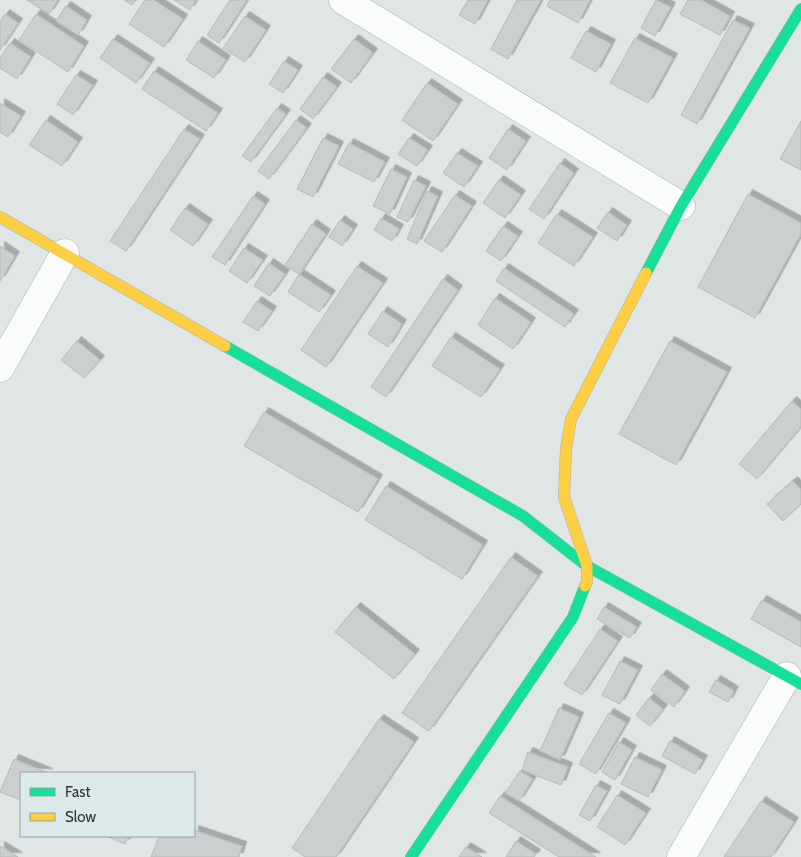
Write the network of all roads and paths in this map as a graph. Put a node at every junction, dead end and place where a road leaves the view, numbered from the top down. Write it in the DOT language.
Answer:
graph roads {
  1 [pos="342,0"];
  2 [pos="801,9"];
  3 [pos="681,206"];
  4 [pos="0,217"];
  5 [pos="65,253"];
  6 [pos="0,368"];
  7 [pos="586,566"];
  8 [pos="794,680"];
  9 [pos="411,857"];
  10 [pos="681,857"];
  1 -- 3 [label="street"];
  2 -- 3 [label="street"];
  3 -- 7 [label="street"];
  4 -- 5 [label="street"];
  5 -- 6 [label="street"];
  5 -- 7 [label="street"];
  7 -- 8 [label="street"];
  7 -- 9 [label="street"];
  8 -- 10 [label="street"];
}
